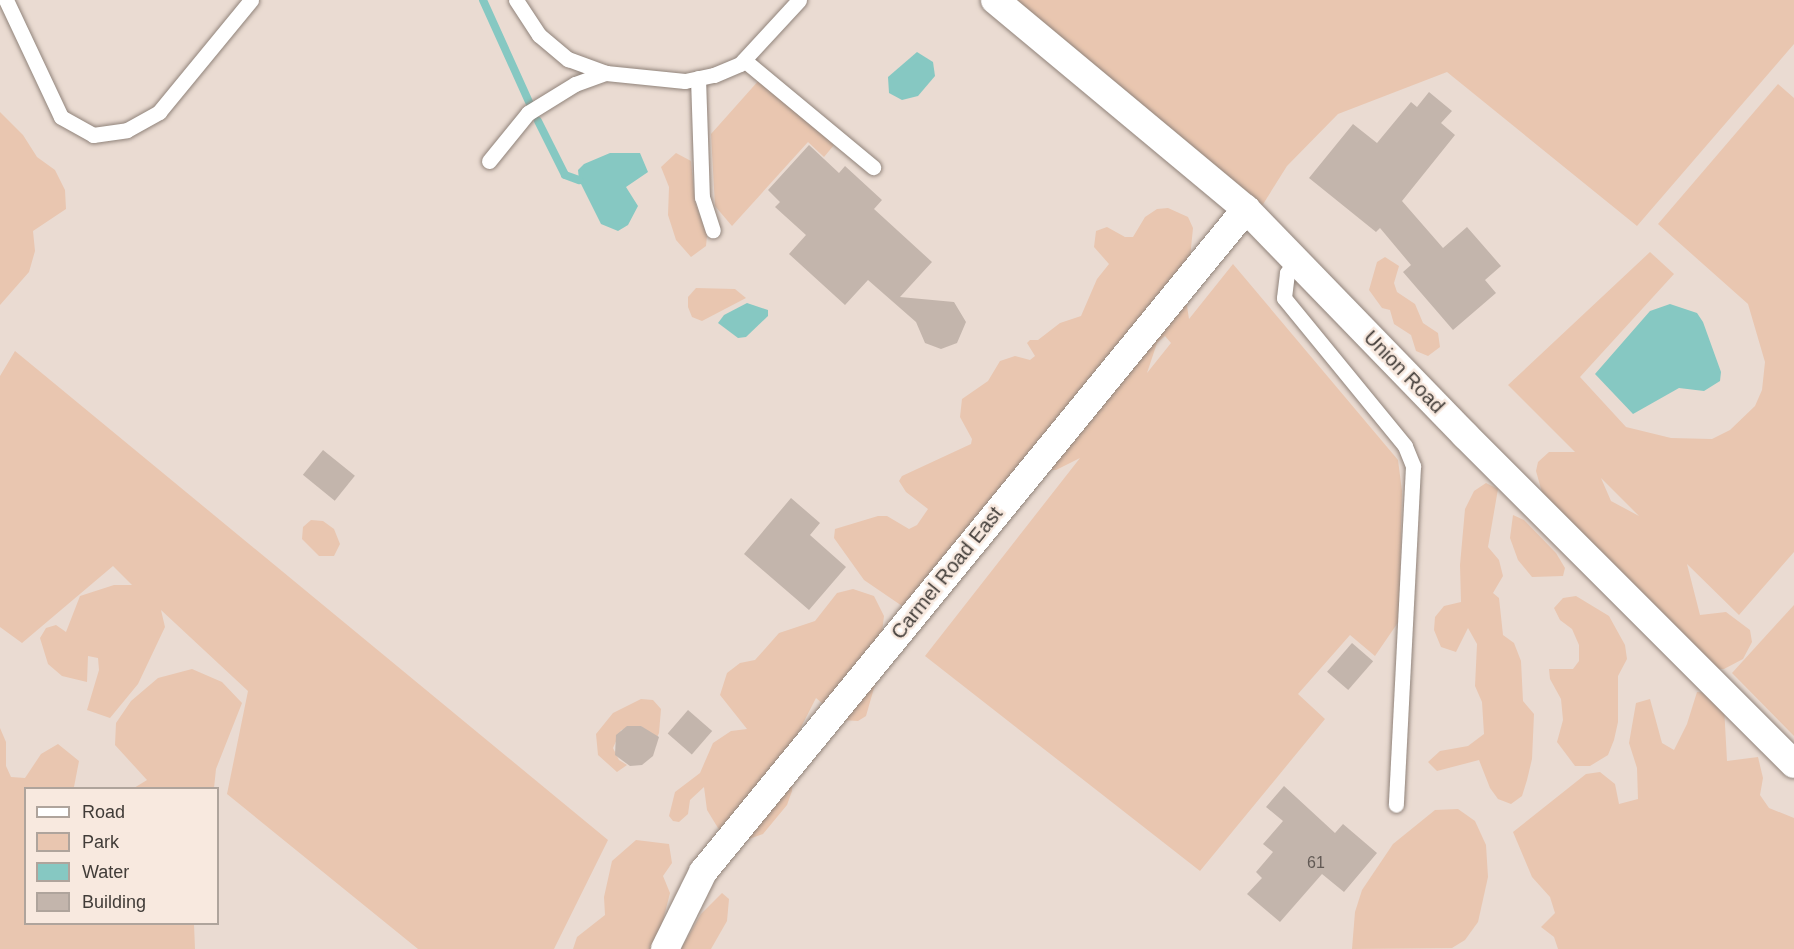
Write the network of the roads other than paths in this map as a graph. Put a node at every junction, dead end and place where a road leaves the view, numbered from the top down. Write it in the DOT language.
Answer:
graph roads {
  1 [pos="6,0"];
  2 [pos="251,0"];
  3 [pos="516,0"];
  4 [pos="799,0"];
  5 [pos="995,0"];
  6 [pos="744,60"];
  7 [pos="606,73"];
  8 [pos="698,78"];
  9 [pos="489,161"];
  10 [pos="873,167"];
  11 [pos="1246,209"];
  12 [pos="713,230"];
  13 [pos="1296,260"];
  14 [pos="1794,764"];
  15 [pos="1396,805"];
  16 [pos="665,949"];
  1 -- 2 [label="lane"];
  3 -- 7 [label="lane"];
  4 -- 6 [label="lane"];
  5 -- 11 [label="street, Union Road"];
  6 -- 8 [label="lane"];
  6 -- 10 [label="lane"];
  7 -- 8 [label="lane"];
  7 -- 9 [label="lane"];
  8 -- 12 [label="lane"];
  11 -- 13 [label="street, Union Road"];
  11 -- 16 [label="street, Carmel Road East"];
  13 -- 14 [label="street, Union Road"];
  13 -- 15 [label="lane"];
}
